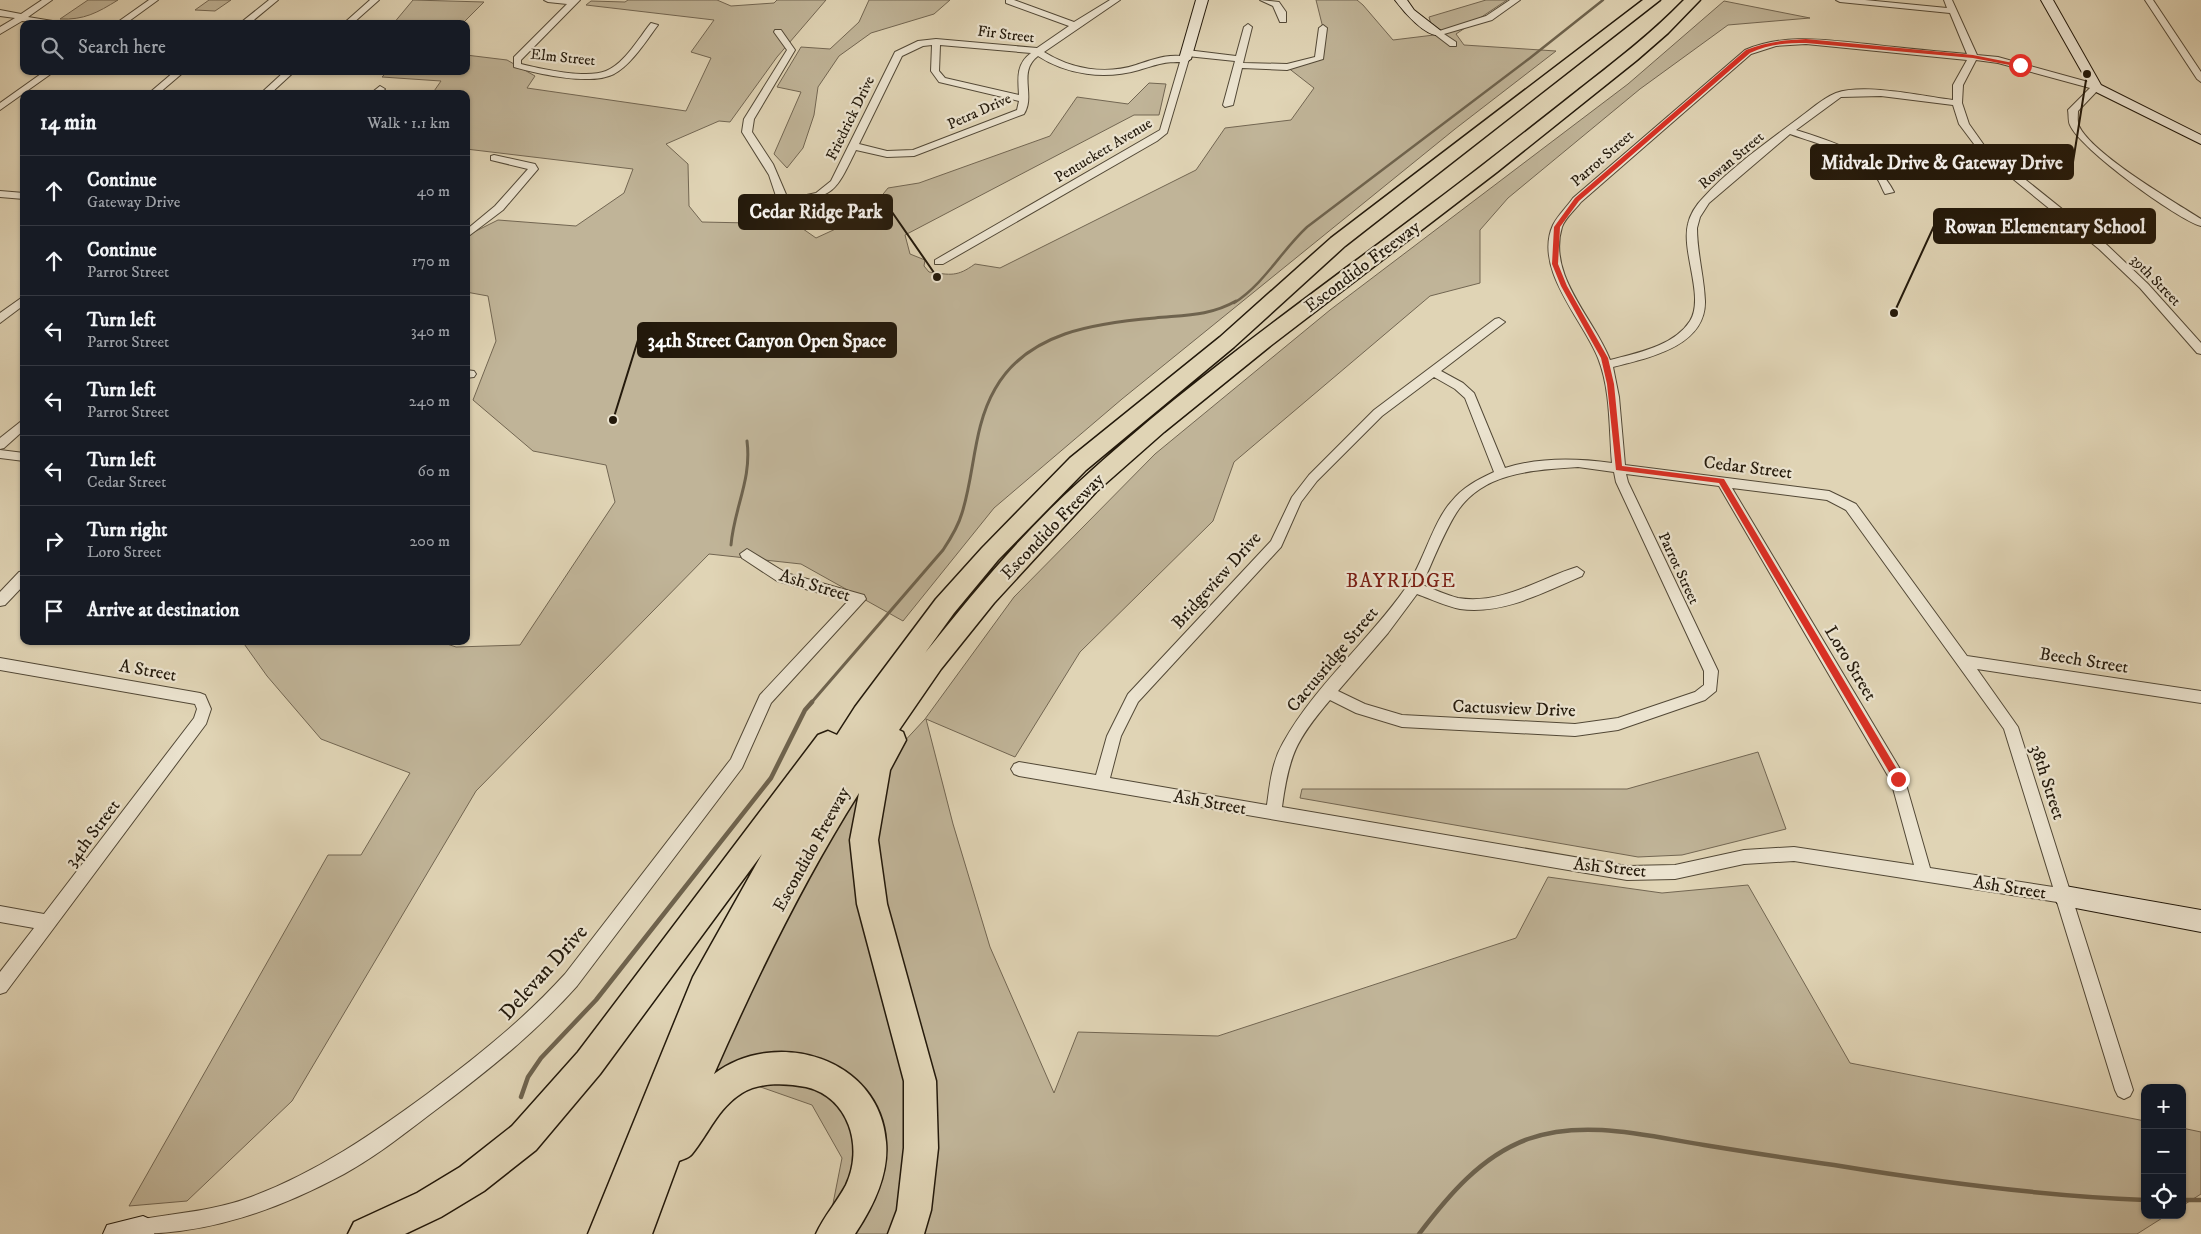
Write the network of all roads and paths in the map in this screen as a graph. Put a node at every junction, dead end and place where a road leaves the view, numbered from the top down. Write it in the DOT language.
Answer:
graph roads {
  1 [pos="48,0"];
  2 [pos="154,0"];
  3 [pos="274,0"];
  4 [pos="375,0"];
  5 [pos="548,0"];
  6 [pos="1116,0"];
  7 [pos="1202,0"];
  8 [pos="1264,0"];
  9 [pos="1401,0"];
  10 [pos="1516,0"];
  11 [pos="1652,0"];
  12 [pos="1692,0"];
  13 [pos="1840,0"];
  14 [pos="1948,0"];
  15 [pos="2047,0"];
  16 [pos="2149,0"];
  17 [pos="575,1"];
  18 [pos="1009,1"];
  19 [pos="1883,2"];
  20 [pos="1952,11"];
  21 [pos="0,14"];
  22 [pos="21,17"];
  23 [pos="41,20"];
  24 [pos="125,20"];
  25 [pos="248,20"];
  26 [pos="352,20"];
  27 [pos="1283,20"];
  28 [pos="654,25"];
  29 [pos="1075,25"];
  30 [pos="1248,27"];
  31 [pos="1324,28"];
  32 [pos="0,31"];
  33 [pos="778,32"];
  34 [pos="1437,33"];
  35 [pos="936,42"];
  36 [pos="1453,44"];
  37 [pos="1037,51"];
  38 [pos="1186,56"];
  39 [pos="1973,57"];
  40 [pos="1239,62"];
  41 [pos="45,75"];
  42 [pos="176,75"];
  43 [pos="286,75"];
  44 [pos="2201,79"];
  45 [pos="2096,87"];
  46 [pos="24,90"];
  47 [pos="157,90"];
  48 [pos="269,90"];
  49 [pos="20,93"];
  50 [pos="1024,99"];
  51 [pos="1957,103"];
  52 [pos="1228,105"];
  53 [pos="0,107"];
  54 [pos="1790,131"];
  55 [pos="2201,140"];
  56 [pos="853,146"];
  57 [pos="494,158"];
  58 [pos="1889,192"];
  59 [pos="0,194"];
  60 [pos="20,196"];
  61 [pos="785,203"];
  62 [pos="2201,223"];
  63 [pos="787,224"];
  64 [pos="470,232"];
  65 [pos="940,262"];
  66 [pos="20,302"];
  67 [pos="5,311"];
  68 [pos="20,313"];
  69 [pos="0,319"];
  70 [pos="1499,322"];
  71 [pos="2201,350"];
  72 [pos="1606,365"];
  73 [pos="1432,371"];
  74 [pos="20,427"];
  75 [pos="0,445"];
  76 [pos="0,454"];
  77 [pos="20,456"];
  78 [pos="1619,468"];
  79 [pos="1501,474"];
  80 [pos="1722,481"];
  81 [pos="1863,524"];
  82 [pos="747,554"];
  83 [pos="1578,572"];
  84 [pos="20,580"];
  85 [pos="1414,587"];
  86 [pos="859,599"];
  87 [pos="0,601"];
  88 [pos="958,609"];
  89 [pos="1962,661"];
  90 [pos="0,664"];
  91 [pos="1711,671"];
  92 [pos="1327,692"];
  93 [pos="2201,696"];
  94 [pos="200,699"];
  95 [pos="1019,769"];
  96 [pos="1101,783"];
  97 [pos="1274,813"];
  98 [pos="1924,874"];
  99 [pos="2065,896"];
  100 [pos="0,914"];
  101 [pos="2201,921"];
  102 [pos="48,923"];
  103 [pos="0,986"];
  104 [pos="2124,1090"];
  105 [pos="910,1222"];
  106 [pos="143,1229"];
  107 [pos="116,1234"];
  108 [pos="366,1234"];
  109 [pos="605,1234"];
  110 [pos="636,1234"];
  111 [pos="834,1234"];
  1 -- 22 [label="street"];
  2 -- 24 [label="street"];
  3 -- 25 [label="street"];
  4 -- 26 [label="street"];
  5 -- 17 [label="street"];
  6 -- 29 [label="street, Petra Drive"];
  7 -- 38 [label="street, Pentuckett Avenue"];
  8 -- 27 [label="street"];
  9 -- 34 [label="street"];
  10 -- 34 [label="street"];
  11 -- 88 [label="highway, Escondido Freeway"];
  12 -- 88 [label="highway, Escondido Freeway"];
  13 -- 19 [label="street"];
  14 -- 20 [label="street"];
  15 -- 45 [label="street"];
  16 -- 44 [label="street"];
  17 -- 28 [label="street, Elm Street"];
  18 -- 29 [label="street"];
  19 -- 20 [label="street"];
  20 -- 39 [label="street"];
  21 -- 22 [label="street"];
  22 -- 23 [label="street"];
  22 -- 32 [label="street"];
  29 -- 37 [label="street, Petra Drive"];
  30 -- 40 [label="street"];
  31 -- 40 [label="street, Fir Street"];
  33 -- 61 [label="street"];
  34 -- 36 [label="street"];
  35 -- 37 [label="street, Fir Street"];
  35 -- 50 [label="street"];
  35 -- 56 [label="street, Friedrick Drive"];
  37 -- 38 [label="street, Fir Street"];
  37 -- 50 [label="street, Petra Drive"];
  38 -- 40 [label="street, Fir Street"];
  38 -- 65 [label="street, Pentuckett Avenue"];
  39 -- 45 [label="street, Parrot Street"];
  39 -- 51 [label="street"];
  39 -- 72 [label="street, Parrot Street"];
  40 -- 52 [label="street"];
  41 -- 46 [label="street"];
  42 -- 47 [label="street"];
  43 -- 48 [label="street"];
  45 -- 55 [label="street"];
  45 -- 62 [label="street"];
  49 -- 53 [label="street"];
  50 -- 56 [label="street, Petra Drive"];
  51 -- 54 [label="street, Rowan Street"];
  51 -- 71 [label="street, 39th Street"];
  54 -- 58 [label="street"];
  54 -- 72 [label="street, Rowan Street"];
  56 -- 61 [label="street, Friedrick Drive"];
  57 -- 64 [label="street"];
  59 -- 60 [label="street"];
  61 -- 63 [label="street"];
  66 -- 67 [label="street"];
  67 -- 68 [label="street"];
  67 -- 69 [label="street"];
  70 -- 73 [label="street, Bridgeview Drive"];
  72 -- 78 [label="street, Parrot Street"];
  73 -- 79 [label="street"];
  73 -- 96 [label="street, Bridgeview Drive"];
  74 -- 75 [label="street"];
  76 -- 77 [label="street"];
  78 -- 79 [label="street, Cactusridge Street"];
  78 -- 80 [label="street, Cedar Street"];
  78 -- 91 [label="street, Parrot Street"];
  79 -- 85 [label="street, Cactusridge Street"];
  80 -- 81 [label="street, Cedar Street"];
  80 -- 98 [label="street, Loro Street"];
  81 -- 89 [label="street, 38th Street"];
  82 -- 86 [label="street, Ash Street"];
  83 -- 85 [label="street"];
  84 -- 87 [label="street"];
  85 -- 92 [label="street, Cactusridge Street"];
  86 -- 106 [label="street, Delevan Drive"];
  88 -- 105 [label="highway"];
  88 -- 108 [label="highway"];
  88 -- 109 [label="highway, Escondido Freeway"];
  88 -- 110 [label="highway, Escondido Freeway"];
  89 -- 93 [label="street, Beech Street"];
  89 -- 99 [label="street, 38th Street"];
  90 -- 94 [label="street, A Street"];
  91 -- 92 [label="street, Cactusview Drive"];
  92 -- 97 [label="street, Cactusridge Street"];
  94 -- 102 [label="street, 34th Street"];
  95 -- 96 [label="street, Ash Street"];
  96 -- 97 [label="street, Ash Street"];
  97 -- 98 [label="street, Ash Street"];
  98 -- 99 [label="street, Ash Street"];
  99 -- 101 [label="street, Ash Street"];
  99 -- 104 [label="street, 38th Street"];
  100 -- 102 [label="street"];
  102 -- 103 [label="street, 34th Street"];
  106 -- 107 [label="street"];
  110 -- 111 [label="highway"];
}
